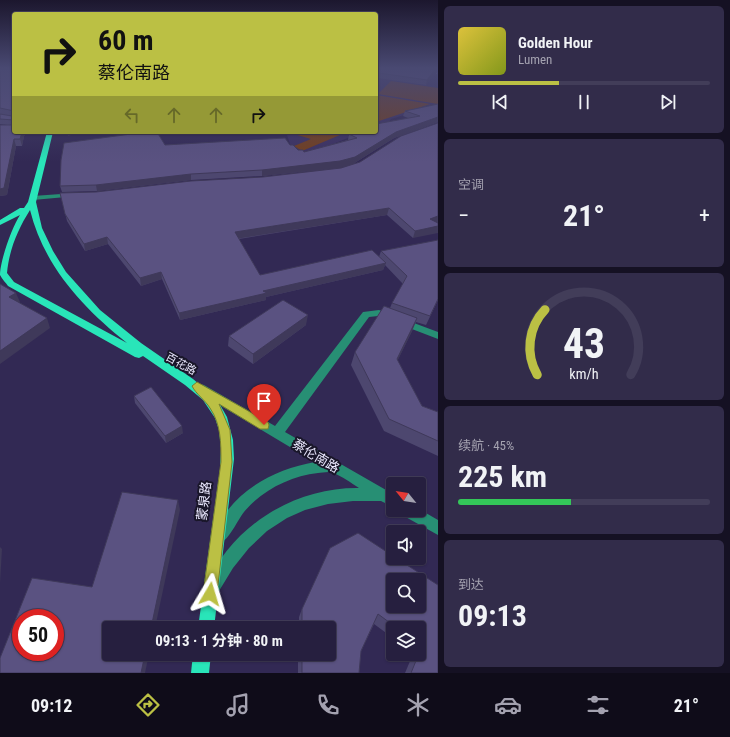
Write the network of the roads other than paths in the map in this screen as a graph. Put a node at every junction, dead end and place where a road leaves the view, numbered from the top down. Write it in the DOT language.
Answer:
graph roads {
  1 [pos="49,134"];
  2 [pos="80,194"];
  3 [pos="32,200"];
  4 [pos="0,223"];
  5 [pos="0,278"];
  6 [pos="11,284"];
  7 [pos="438,336"];
  8 [pos="197,386"];
  9 [pos="277,433"];
  10 [pos="332,466"];
  11 [pos="386,498"];
  12 [pos="386,499"];
  13 [pos="419,517"];
  14 [pos="438,528"];
  15 [pos="216,545"];
  16 [pos="210,594"];
  17 [pos="207,621"];
  18 [pos="201,661"];
  19 [pos="200,673"];
  1 -- 3 [label="main road, 百花路"];
  2 -- 3 [label="street"];
  3 -- 4 [label="main road"];
  3 -- 6 [label="main road, 百花路"];
  3 -- 8 [label="main road, 百花路"];
  5 -- 6 [label="main road"];
  6 -- 8 [label="main road, 百花路"];
  7 -- 9 [label="street"];
  8 -- 9 [label="street, 蔡伦南路"];
  8 -- 15 [label="main road, 蒙泉路"];
  9 -- 10 [label="street, 蔡伦南路"];
  10 -- 11 [label="street, 蔡伦南路"];
  10 -- 15 [label="street"];
  12 -- 16 [label="street"];
  13 -- 14 [label="street"];
  15 -- 16 [label="main road, 蒙泉路"];
  16 -- 17 [label="main road, 蒙泉路"];
  18 -- 19 [label="main road"];
}
